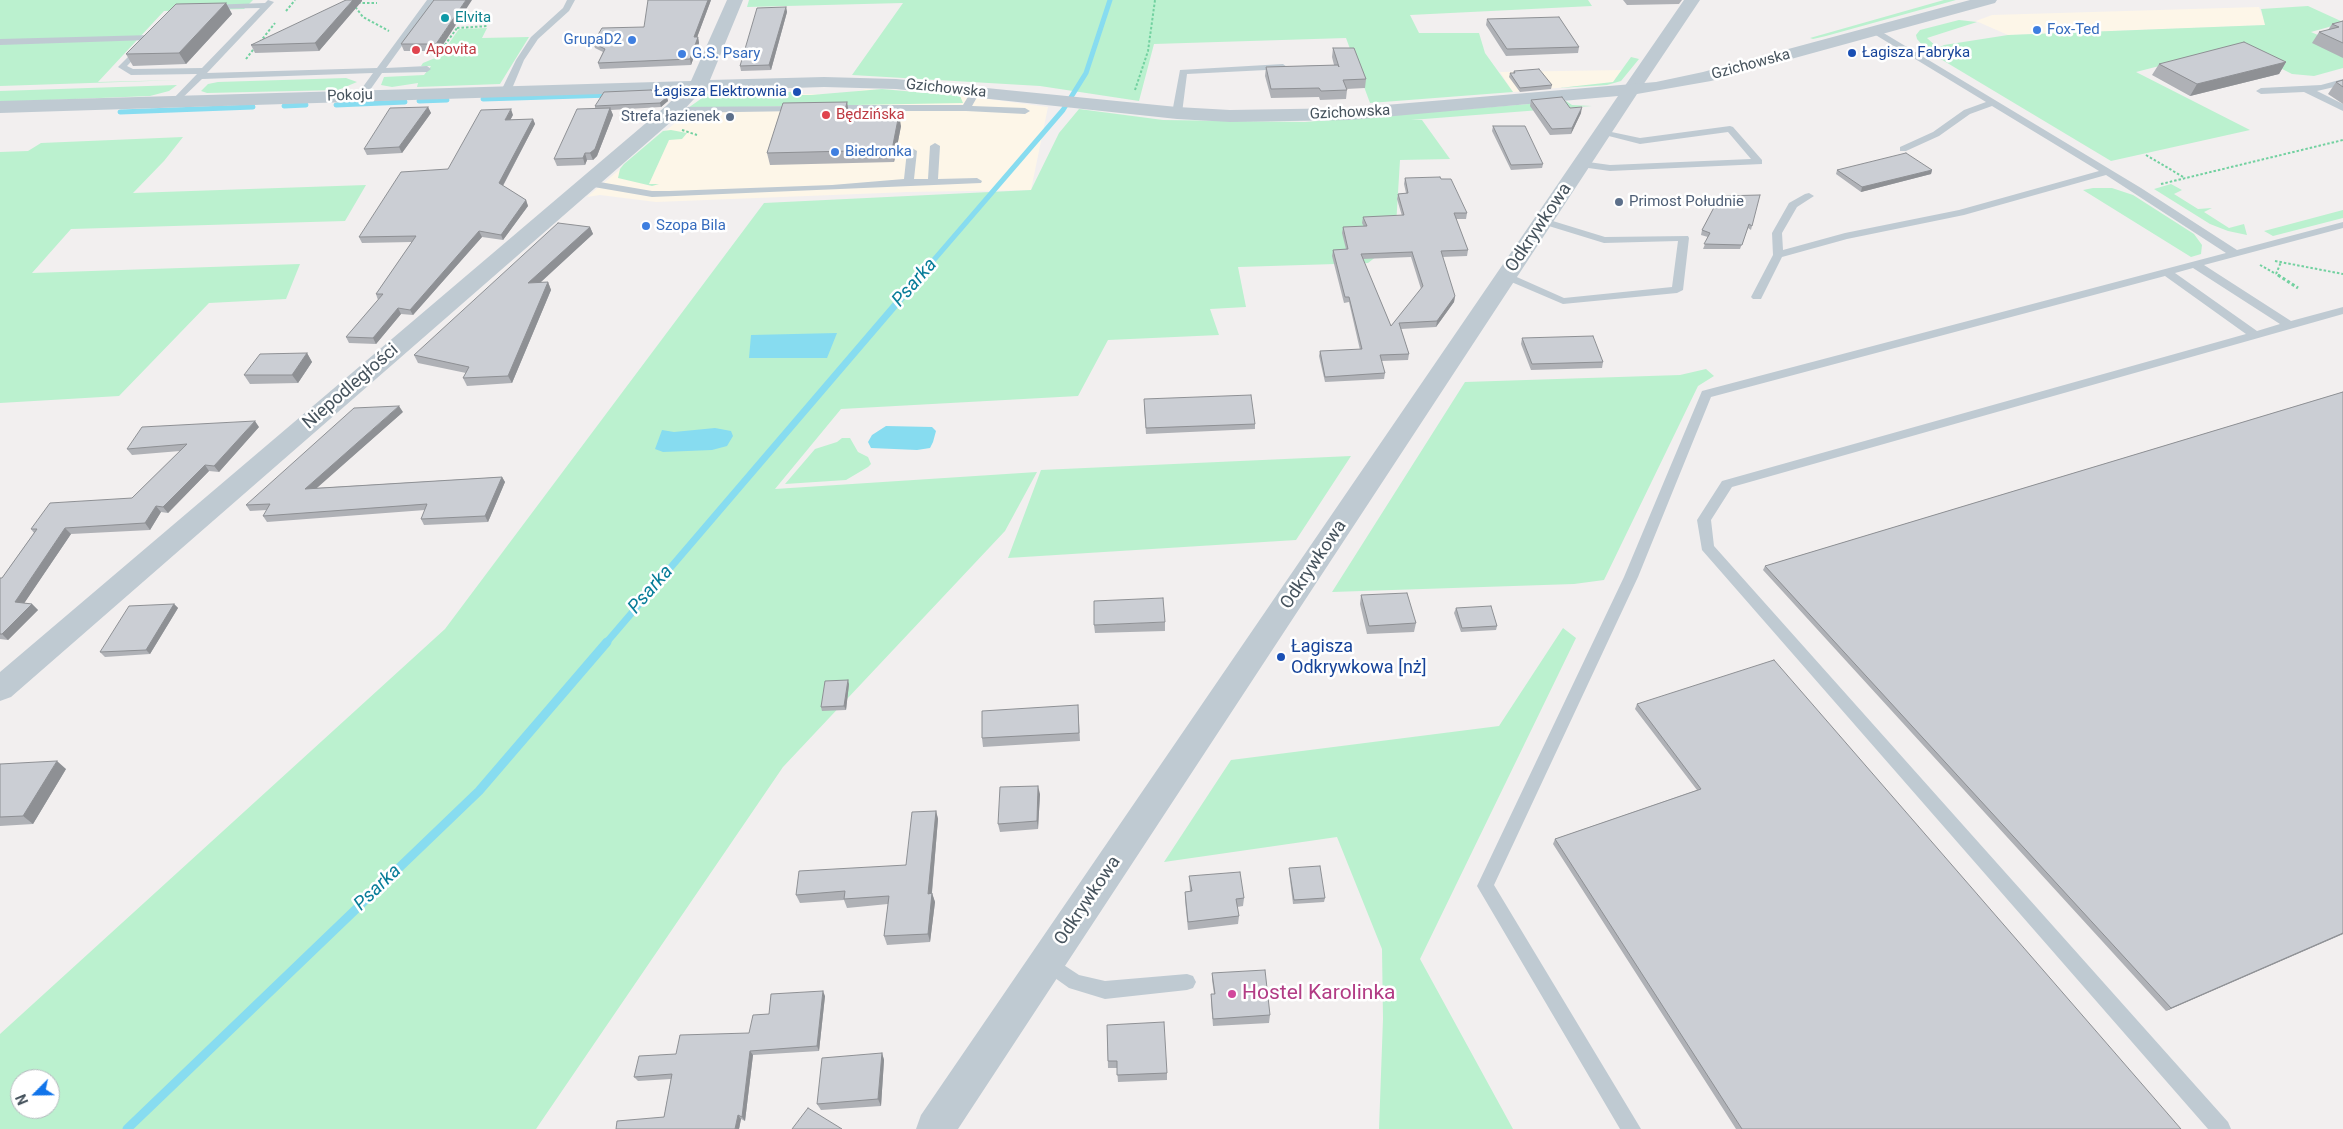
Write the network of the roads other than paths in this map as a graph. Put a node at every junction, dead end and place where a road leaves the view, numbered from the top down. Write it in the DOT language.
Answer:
graph roads {
  1 [pos="431,0"];
  2 [pos="571,0"];
  3 [pos="735,0"];
  4 [pos="1692,0"];
  5 [pos="1989,0"];
  6 [pos="270,3"];
  7 [pos="204,8"];
  8 [pos="1877,32"];
  9 [pos="0,42"];
  10 [pos="1289,67"];
  11 [pos="427,69"];
  12 [pos="379,70"];
  13 [pos="202,73"];
  14 [pos="2343,82"];
  15 [pos="699,84"];
  16 [pos="2305,89"];
  17 [pos="1631,90"];
  18 [pos="506,91"];
  19 [pos="2261,91"];
  20 [pos="362,95"];
  21 [pos="970,100"];
  22 [pos="176,101"];
  23 [pos="1994,102"];
  24 [pos="0,107"];
  25 [pos="2343,108"];
  26 [pos="673,110"];
  27 [pos="1025,111"];
  28 [pos="1176,113"];
  29 [pos="1602,134"];
  30 [pos="934,146"];
  31 [pos="1903,149"];
  32 [pos="912,151"];
  33 [pos="1581,164"];
  34 [pos="2106,172"];
  35 [pos="977,181"];
  36 [pos="909,182"];
  37 [pos="933,182"];
  38 [pos="588,183"];
  39 [pos="1810,196"];
  40 [pos="1543,221"];
  41 [pos="2343,225"];
  42 [pos="2234,253"];
  43 [pos="1778,256"];
  44 [pos="2194,264"];
  45 [pos="2165,271"];
  46 [pos="1506,276"];
  47 [pos="1757,297"];
  48 [pos="2343,310"];
  49 [pos="2289,326"];
  50 [pos="2256,335"];
  51 [pos="0,689"];
  52 [pos="1047,962"];
  53 [pos="1187,982"];
  54 [pos="935,1129"];
  55 [pos="1631,1129"];
  56 [pos="2221,1129"];
  1 -- 12 [label="lane"];
  2 -- 18 [label="lane"];
  3 -- 15 [label="street"];
  4 -- 17 [label="street, Odkrywkowa"];
  5 -- 8 [label="street, Gzichowska"];
  6 -- 7 [label="lane"];
  6 -- 13 [label="lane"];
  8 -- 17 [label="street, Gzichowska"];
  8 -- 23 [label="lane"];
  9 -- 13 [label="lane"];
  10 -- 28 [label="lane"];
  11 -- 12 [label="lane"];
  12 -- 13 [label="lane"];
  12 -- 20 [label="lane"];
  13 -- 22 [label="lane"];
  14 -- 16 [label="lane"];
  15 -- 18 [label="street, Pokoju"];
  15 -- 21 [label="street, Gzichowska"];
  15 -- 26 [label="street, Niepodległości"];
  16 -- 19 [label="lane"];
  16 -- 25 [label="lane"];
  17 -- 28 [label="street, Gzichowska"];
  17 -- 29 [label="street, Odkrywkowa"];
  18 -- 20 [label="street, Pokoju"];
  20 -- 22 [label="street, Pokoju"];
  21 -- 26 [label="lane"];
  21 -- 27 [label="lane"];
  21 -- 28 [label="street, Gzichowska"];
  22 -- 24 [label="street, Pokoju"];
  23 -- 31 [label="lane"];
  23 -- 34 [label="lane"];
  26 -- 38 [label="street, Niepodległości"];
  29 -- 33 [label="street, Odkrywkowa"];
  29 -- 33 [label="lane"];
  30 -- 37 [label="lane"];
  32 -- 36 [label="lane"];
  33 -- 40 [label="street, Odkrywkowa"];
  34 -- 42 [label="lane"];
  34 -- 43 [label="lane"];
  35 -- 37 [label="lane"];
  36 -- 37 [label="lane"];
  36 -- 38 [label="lane"];
  38 -- 51 [label="street, Niepodległości"];
  39 -- 43 [label="lane"];
  40 -- 46 [label="street, Odkrywkowa"];
  40 -- 46 [label="lane"];
  41 -- 42 [label="lane"];
  42 -- 44 [label="lane"];
  43 -- 47 [label="lane"];
  44 -- 45 [label="lane"];
  44 -- 49 [label="lane"];
  45 -- 50 [label="lane"];
  45 -- 55 [label="lane"];
  46 -- 52 [label="street, Odkrywkowa"];
  48 -- 49 [label="lane"];
  49 -- 50 [label="lane"];
  50 -- 56 [label="lane"];
  52 -- 53 [label="lane"];
  52 -- 54 [label="street, Odkrywkowa"];
}
